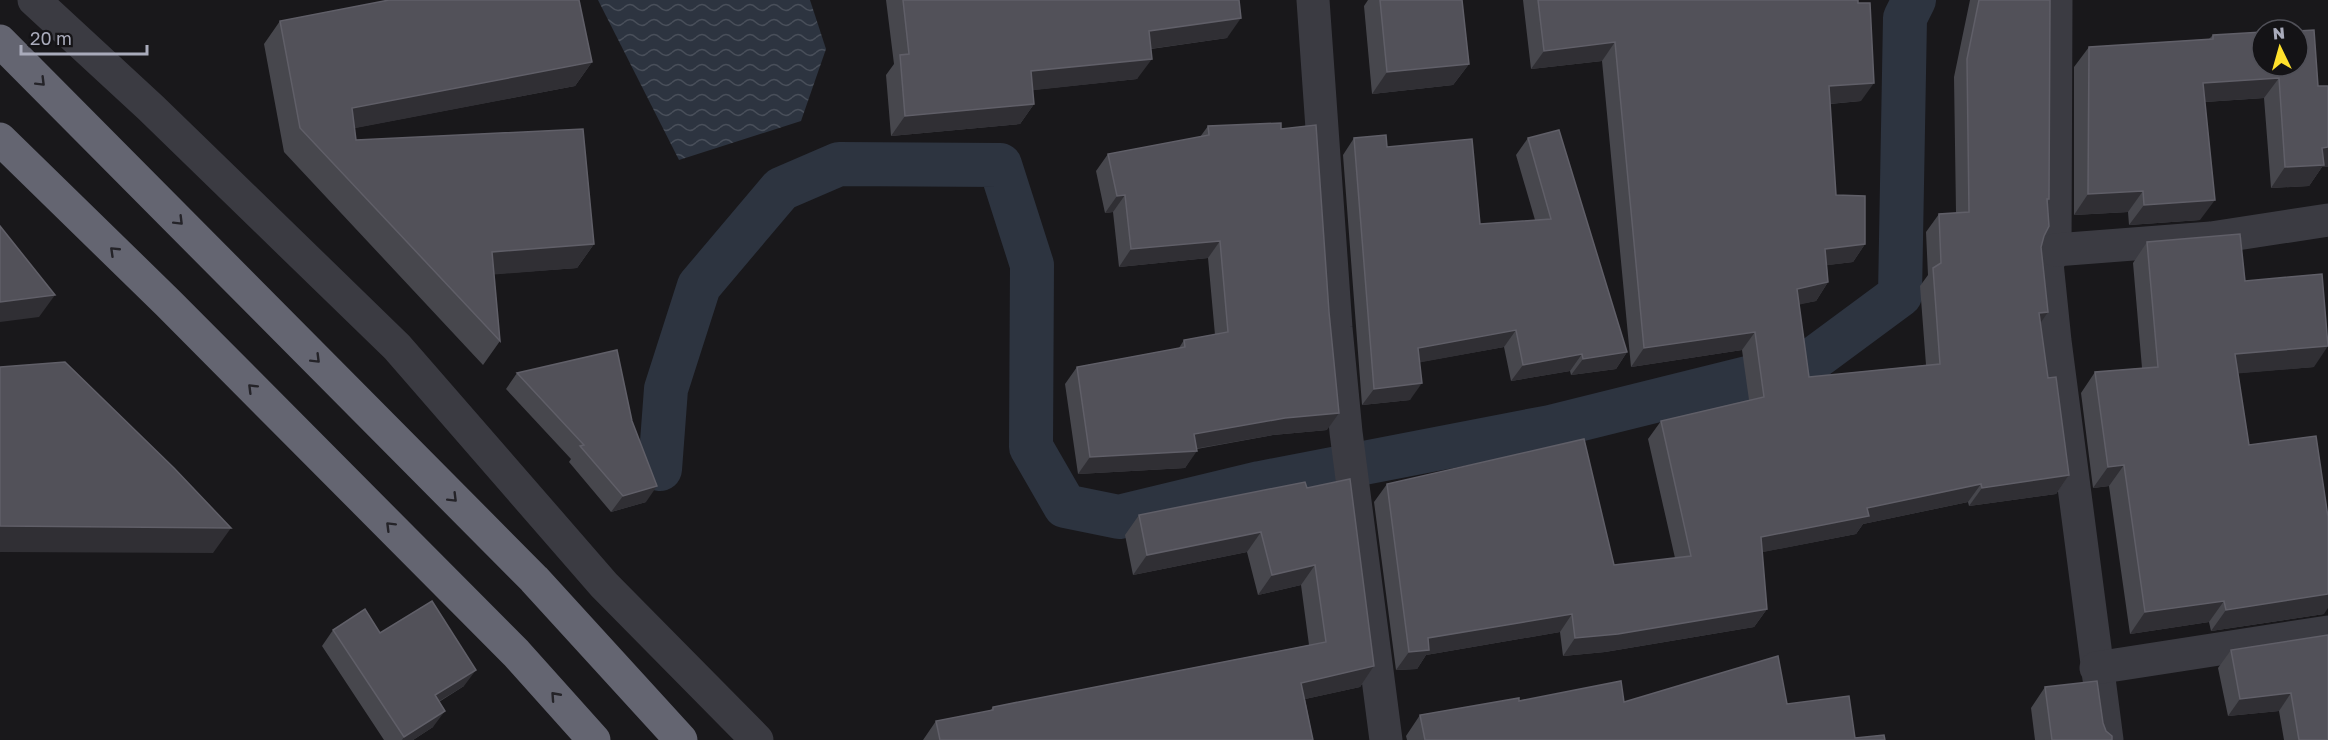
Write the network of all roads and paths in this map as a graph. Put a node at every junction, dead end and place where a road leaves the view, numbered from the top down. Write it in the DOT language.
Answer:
graph roads {
  1 [pos="34,0"];
  2 [pos="1312,0"];
  3 [pos="2056,0"];
  4 [pos="0,41"];
  5 [pos="0,138"];
  6 [pos="2328,220"];
  7 [pos="2055,249"];
  8 [pos="2328,632"];
  9 [pos="2096,668"];
  10 [pos="594,740"];
  11 [pos="681,740"];
  12 [pos="757,740"];
  13 [pos="1386,740"];
  14 [pos="2107,740"];
  1 -- 12 [label="street"];
  2 -- 13 [label="street"];
  3 -- 7 [label="street"];
  4 -- 11 [label="highway, one-way"];
  10 -- 5 [label="highway, one-way"];
  6 -- 7 [label="street"];
  7 -- 9 [label="street"];
  8 -- 9 [label="street"];
  9 -- 14 [label="street"];
}
